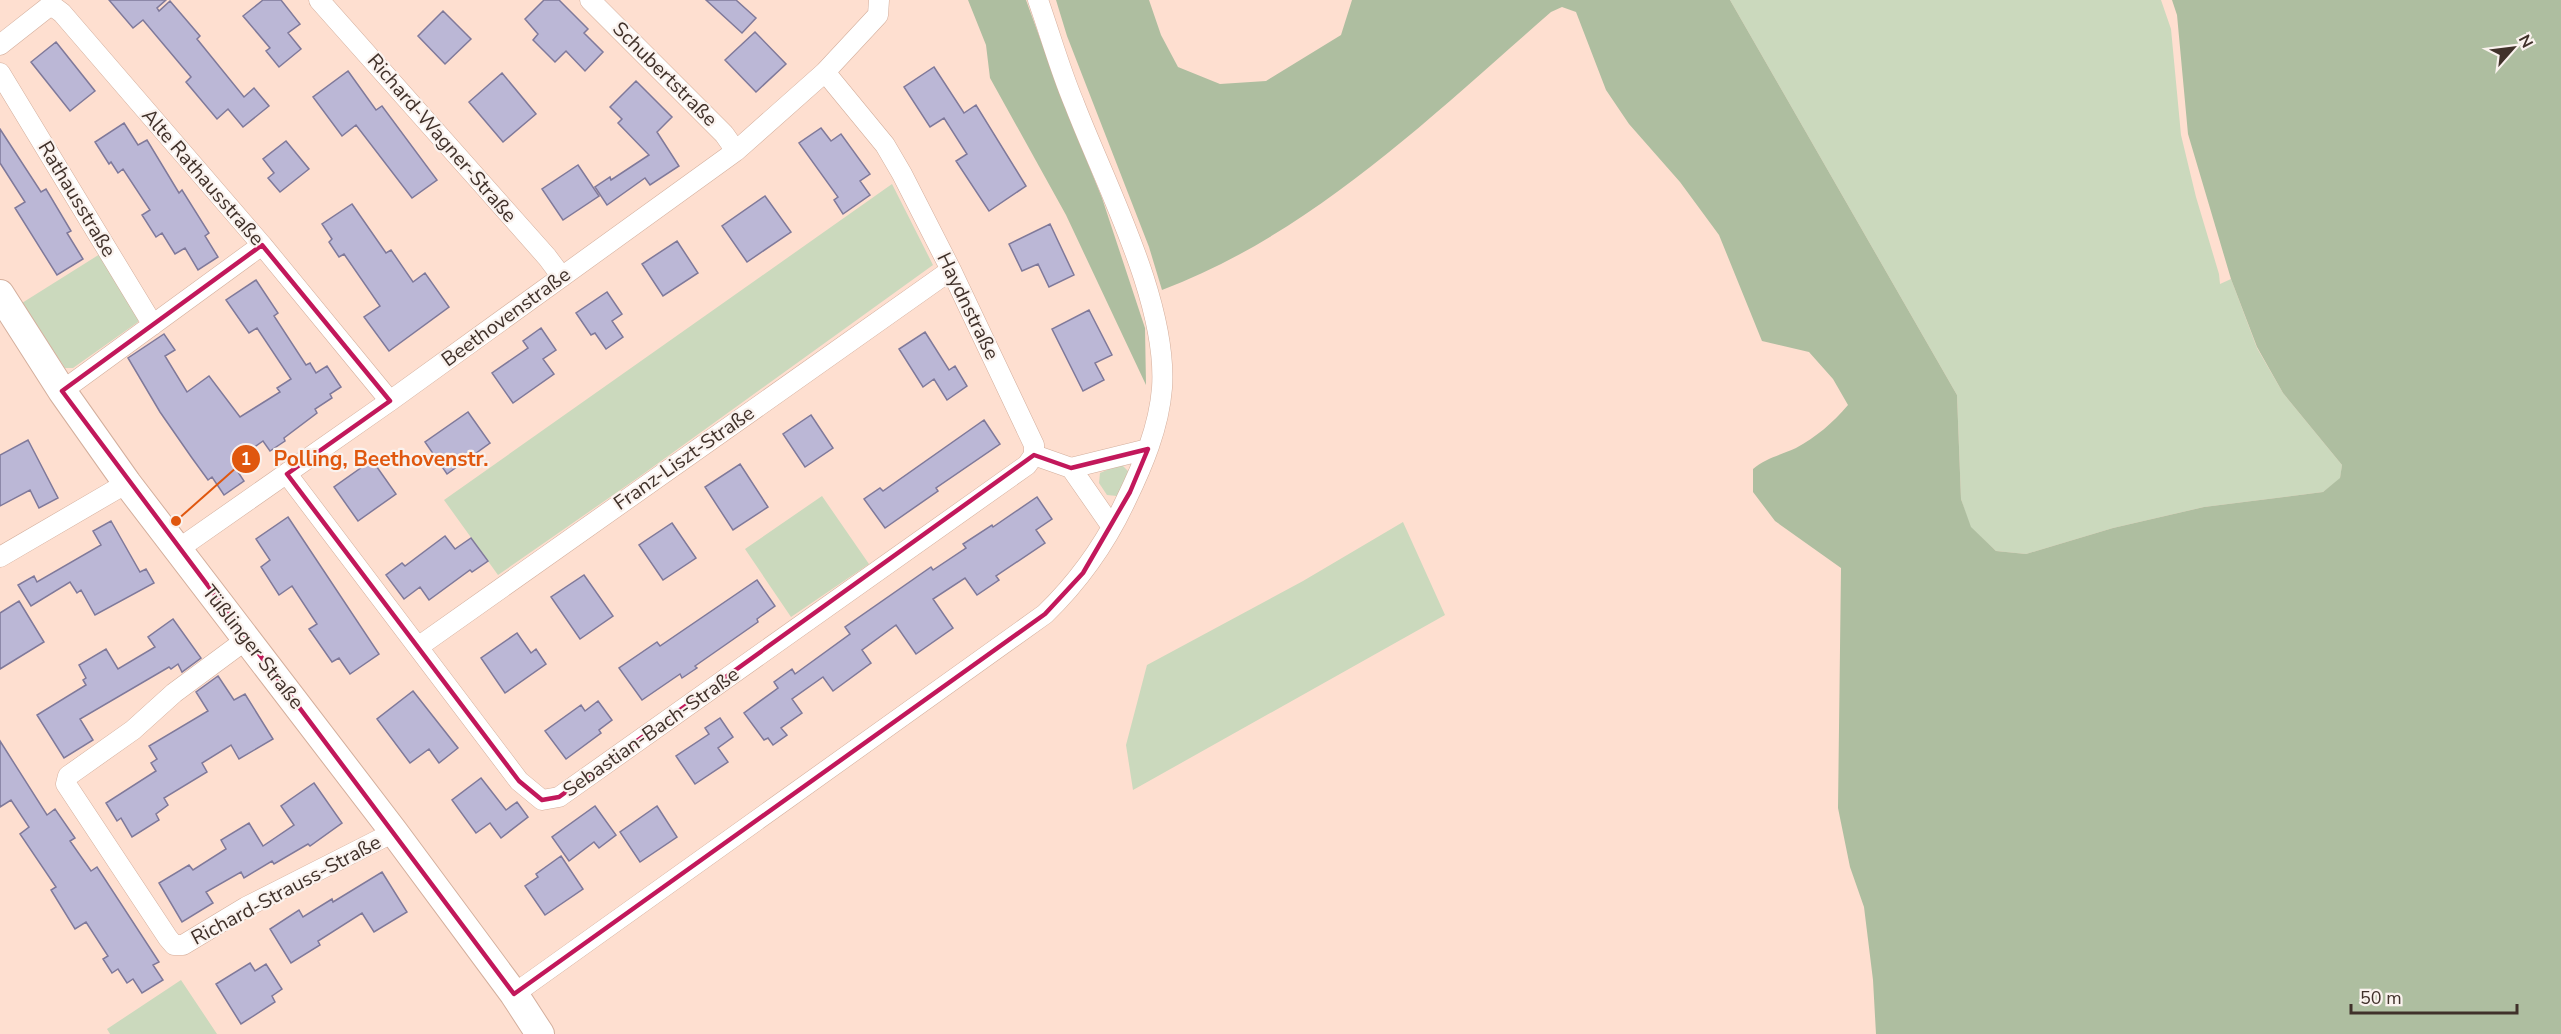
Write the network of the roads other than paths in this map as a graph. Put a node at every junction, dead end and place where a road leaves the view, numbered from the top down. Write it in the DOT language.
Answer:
graph roads {
  1 [pos="320,0"];
  2 [pos="590,0"];
  3 [pos="879,0"];
  4 [pos="1038,0"];
  5 [pos="0,45"];
  6 [pos="825,72"];
  7 [pos="0,73"];
  8 [pos="736,151"];
  9 [pos="262,245"];
  10 [pos="951,270"];
  11 [pos="562,277"];
  12 [pos="1,298"];
  13 [pos="153,325"];
  14 [pos="62,391"];
  15 [pos="390,401"];
  16 [pos="1148,449"];
  17 [pos="1034,455"];
  18 [pos="1071,468"];
  19 [pos="287,474"];
  20 [pos="127,483"];
  21 [pos="1112,527"];
  22 [pos="177,550"];
  23 [pos="0,557"];
  24 [pos="247,639"];
  25 [pos="418,647"];
  26 [pos="394,832"];
  27 [pos="514,994"];
  28 [pos="540,1034"];
  1 -- 11 [label="street, Richard-Wagner-Straße"];
  2 -- 8 [label="street, Schubertstraße"];
  3 -- 6 [label="street"];
  4 -- 16 [label="street"];
  5 -- 9 [label="street, Alte Rathausstraße"];
  6 -- 8 [label="street, Beethovenstraße"];
  6 -- 10 [label="street, Haydnstraße"];
  7 -- 13 [label="street, Rathausstraße"];
  8 -- 11 [label="street, Beethovenstraße"];
  9 -- 13 [label="street"];
  9 -- 15 [label="street, Alte Rathausstraße"];
  10 -- 17 [label="street, Haydnstraße"];
  10 -- 25 [label="street, Franz-Liszt-Straße"];
  11 -- 15 [label="street, Beethovenstraße"];
  12 -- 14 [label="street, Tüßlinger Straße"];
  13 -- 14 [label="street"];
  14 -- 20 [label="street, Tüßlinger Straße"];
  15 -- 19 [label="street, Beethovenstraße"];
  16 -- 18 [label="street"];
  16 -- 21 [label="street"];
  17 -- 18 [label="street"];
  17 -- 25 [label="street, Sebastian-Bach-Straße"];
  18 -- 21 [label="street"];
  19 -- 22 [label="street, Beethovenstraße"];
  19 -- 25 [label="street, Sebastian-Bach-Straße"];
  20 -- 22 [label="street, Tüßlinger Straße"];
  20 -- 23 [label="street"];
  21 -- 27 [label="street"];
  22 -- 24 [label="street, Tüßlinger Straße"];
  24 -- 26 [label="street, Tüßlinger Straße"];
  24 -- 26 [label="street, Richard-Strauss-Straße"];
  26 -- 27 [label="street, Tüßlinger Straße"];
  27 -- 28 [label="street, Tüßlinger Straße"];
}
